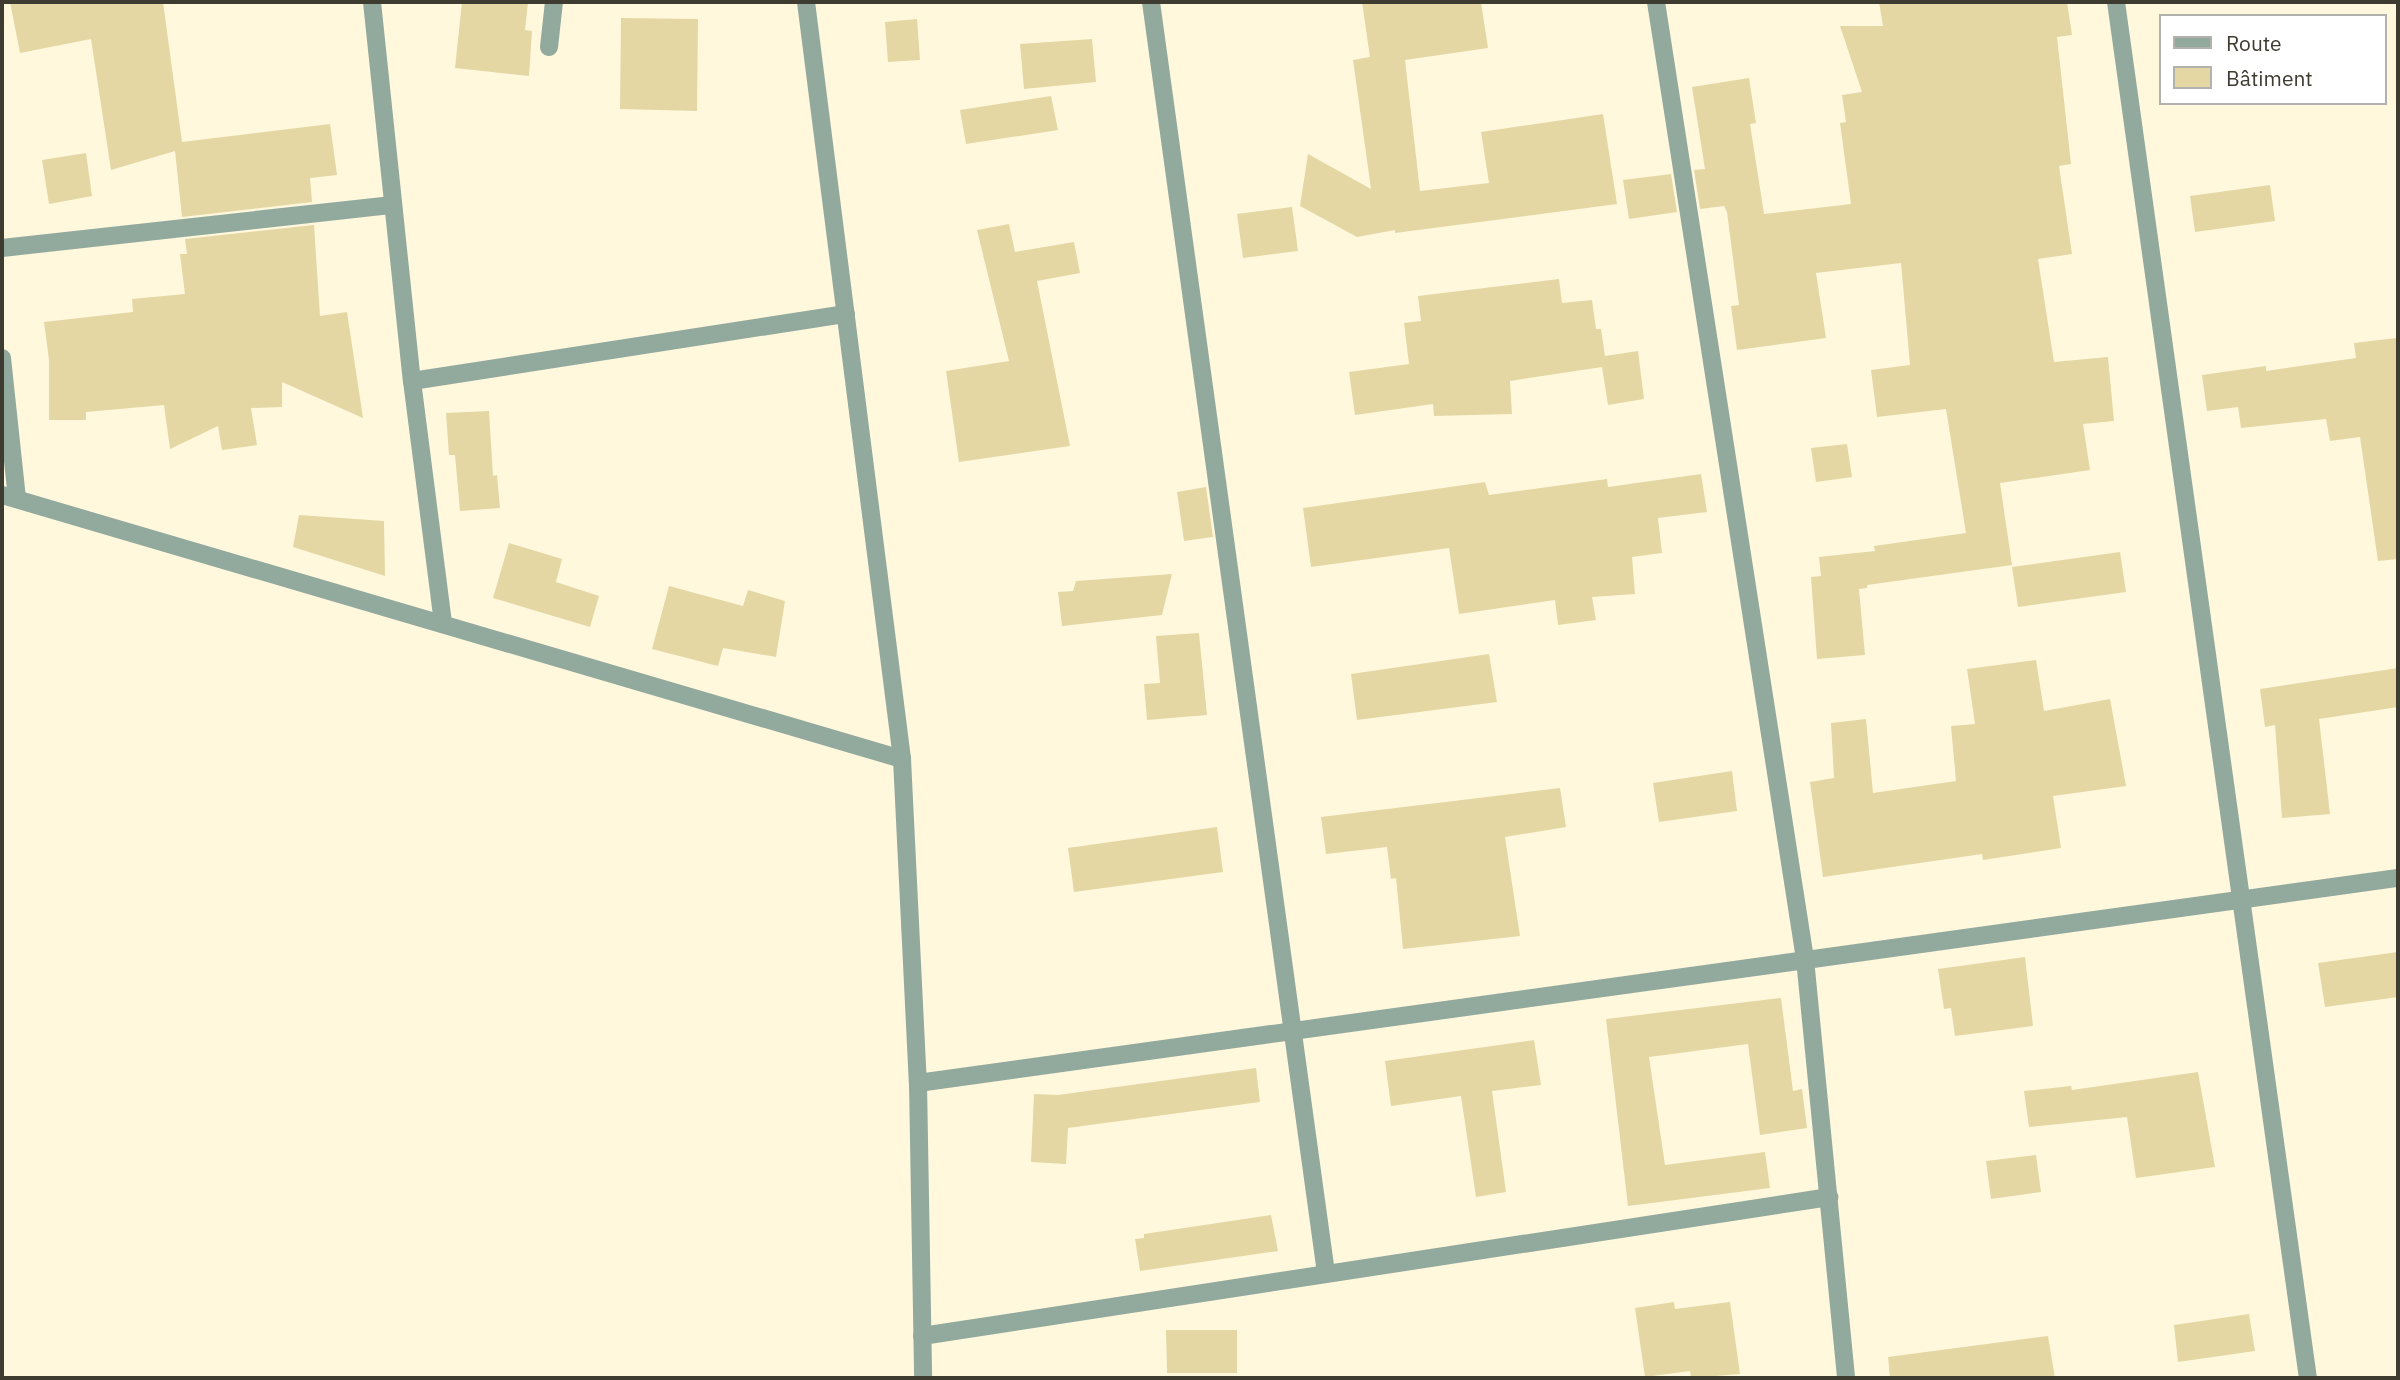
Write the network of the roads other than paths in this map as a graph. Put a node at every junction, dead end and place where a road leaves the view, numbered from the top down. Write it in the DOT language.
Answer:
graph roads {
  1 [pos="372,2"];
  2 [pos="554,2"];
  3 [pos="806,2"];
  4 [pos="1151,2"];
  5 [pos="1656,2"];
  6 [pos="2116,2"];
  7 [pos="549,47"];
  8 [pos="393,205"];
  9 [pos="2,248"];
  10 [pos="846,314"];
  11 [pos="2,358"];
  12 [pos="412,382"];
  13 [pos="10,497"];
  14 [pos="443,624"];
  15 [pos="902,759"];
  16 [pos="2398,878"];
  17 [pos="2241,900"];
  18 [pos="1805,959"];
  19 [pos="1293,1031"];
  20 [pos="918,1083"];
  21 [pos="1829,1197"];
  22 [pos="1326,1273"];
  23 [pos="922,1336"];
  24 [pos="923,1378"];
  25 [pos="1846,1378"];
  26 [pos="2308,1378"];
  1 -- 8 [label="street"];
  2 -- 7 [label="street"];
  3 -- 10 [label="street"];
  4 -- 19 [label="street"];
  5 -- 18 [label="street"];
  6 -- 17 [label="street"];
  8 -- 9 [label="street"];
  8 -- 12 [label="street"];
  10 -- 12 [label="street"];
  10 -- 15 [label="street"];
  11 -- 13 [label="street"];
  12 -- 14 [label="street"];
  13 -- 14 [label="street"];
  14 -- 15 [label="street"];
  15 -- 20 [label="street"];
  16 -- 17 [label="street"];
  17 -- 18 [label="street"];
  17 -- 26 [label="street"];
  18 -- 19 [label="street"];
  18 -- 21 [label="street"];
  19 -- 20 [label="street"];
  19 -- 22 [label="street"];
  20 -- 23 [label="street"];
  21 -- 22 [label="street"];
  21 -- 25 [label="street"];
  22 -- 23 [label="street"];
  23 -- 24 [label="street"];
}
